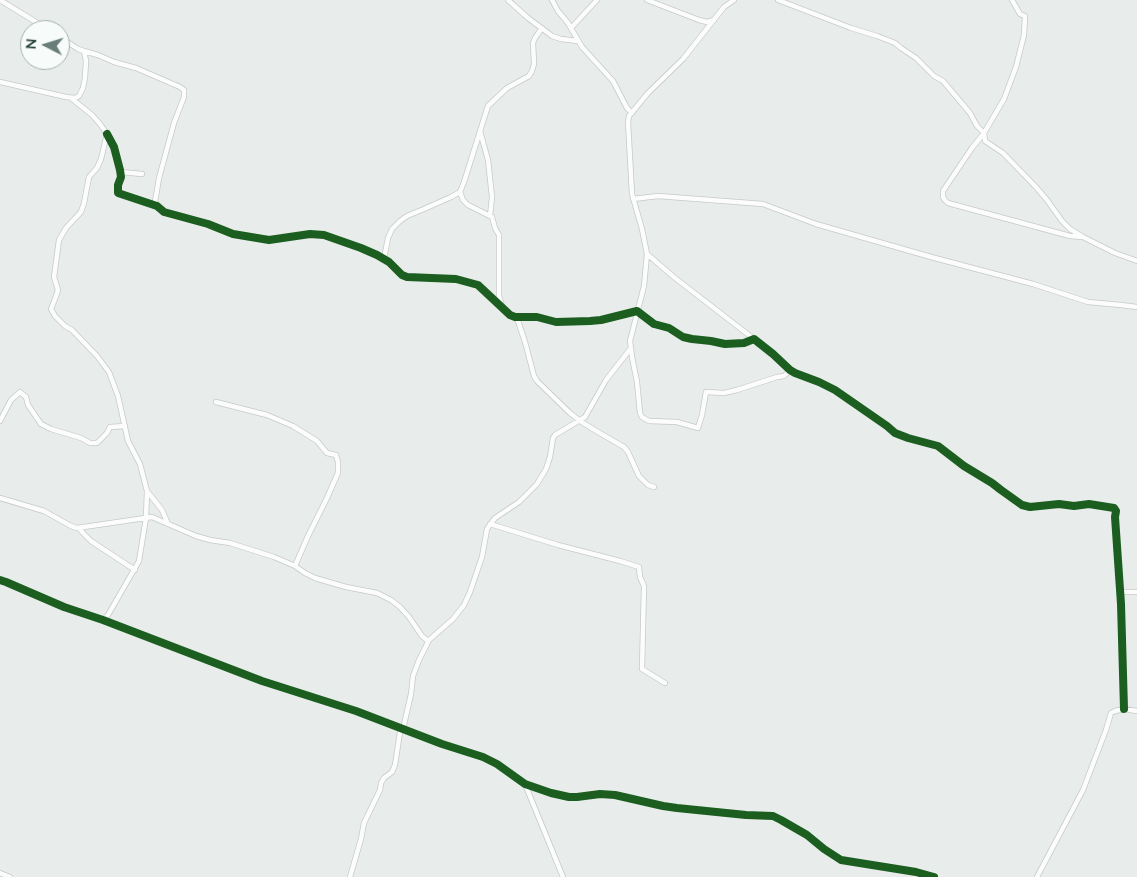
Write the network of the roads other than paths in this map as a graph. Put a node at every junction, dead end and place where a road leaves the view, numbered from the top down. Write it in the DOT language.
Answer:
graph roads {
  1 [pos="0,0"];
  2 [pos="508,0"];
  3 [pos="552,0"];
  4 [pos="597,0"];
  5 [pos="647,0"];
  6 [pos="724,0"];
  7 [pos="734,0"];
  8 [pos="778,0"];
  9 [pos="1012,0"];
  10 [pos="724,7"];
  11 [pos="33,20"];
  12 [pos="714,20"];
  13 [pos="542,28"];
  14 [pos="571,28"];
  15 [pos="578,41"];
  16 [pos="70,44"];
  17 [pos="84,51"];
  18 [pos="0,82"];
  19 [pos="71,98"];
  20 [pos="632,113"];
  21 [pos="480,131"];
  22 [pos="984,133"];
  23 [pos="107,134"];
  24 [pos="121,172"];
  25 [pos="142,174"];
  26 [pos="460,192"];
  27 [pos="633,199"];
  28 [pos="157,206"];
  29 [pos="490,216"];
  30 [pos="1083,237"];
  31 [pos="647,254"];
  32 [pos="384,259"];
  33 [pos="1137,261"];
  34 [pos="503,307"];
  35 [pos="1137,307"];
  36 [pos="637,311"];
  37 [pos="517,318"];
  38 [pos="754,340"];
  39 [pos="631,348"];
  40 [pos="790,370"];
  41 [pos="216,402"];
  42 [pos="580,420"];
  43 [pos="0,421"];
  44 [pos="125,426"];
  45 [pos="654,487"];
  46 [pos="147,491"];
  47 [pos="0,498"];
  48 [pos="146,518"];
  49 [pos="168,524"];
  50 [pos="490,524"];
  51 [pos="80,528"];
  52 [pos="295,566"];
  53 [pos="134,570"];
  54 [pos="0,580"];
  55 [pos="1120,592"];
  56 [pos="1137,592"];
  57 [pos="103,620"];
  58 [pos="428,641"];
  59 [pos="665,683"];
  60 [pos="1124,709"];
  61 [pos="1137,711"];
  62 [pos="403,729"];
  63 [pos="525,784"];
  64 [pos="0,873"];
  65 [pos="10,877"];
  66 [pos="350,877"];
  67 [pos="563,877"];
  68 [pos="934,877"];
  69 [pos="1037,877"];
  1 -- 11 [label="street"];
  2 -- 13 [label="street"];
  3 -- 14 [label="street"];
  4 -- 14 [label="street"];
  5 -- 12 [label="street"];
  6 -- 10 [label="street"];
  7 -- 10 [label="street"];
  8 -- 22 [label="street"];
  9 -- 22 [label="street"];
  10 -- 12 [label="street"];
  12 -- 20 [label="street"];
  13 -- 15 [label="street"];
  13 -- 21 [label="street"];
  14 -- 15 [label="street"];
  15 -- 20 [label="street"];
  16 -- 17 [label="street"];
  17 -- 19 [label="street"];
  17 -- 28 [label="street"];
  18 -- 19 [label="street"];
  19 -- 23 [label="street"];
  20 -- 27 [label="street"];
  21 -- 26 [label="street"];
  21 -- 29 [label="street"];
  22 -- 30 [label="street"];
  22 -- 30 [label="street"];
  23 -- 24 [label="street"];
  23 -- 44 [label="street"];
  24 -- 25 [label="street"];
  24 -- 28 [label="street"];
  26 -- 29 [label="street"];
  26 -- 32 [label="street"];
  27 -- 31 [label="street"];
  27 -- 35 [label="street"];
  28 -- 32 [label="street"];
  29 -- 34 [label="street"];
  30 -- 33 [label="street"];
  31 -- 36 [label="street"];
  31 -- 38 [label="street"];
  32 -- 34 [label="street"];
  34 -- 37 [label="street"];
  36 -- 37 [label="street"];
  36 -- 38 [label="street"];
  36 -- 39 [label="street"];
  37 -- 42 [label="street"];
  38 -- 40 [label="street"];
  39 -- 40 [label="street"];
  39 -- 42 [label="street"];
  40 -- 55 [label="street"];
  41 -- 52 [label="street"];
  42 -- 45 [label="street"];
  42 -- 50 [label="street"];
  43 -- 44 [label="street"];
  44 -- 46 [label="street"];
  46 -- 48 [label="street"];
  46 -- 49 [label="street"];
  47 -- 51 [label="street"];
  48 -- 49 [label="street"];
  48 -- 51 [label="street"];
  48 -- 53 [label="street"];
  49 -- 52 [label="street"];
  50 -- 58 [label="street"];
  50 -- 59 [label="street"];
  51 -- 53 [label="street"];
  52 -- 58 [label="street"];
  53 -- 57 [label="street"];
  54 -- 57 [label="street"];
  55 -- 56 [label="street"];
  55 -- 60 [label="street"];
  57 -- 62 [label="street"];
  58 -- 62 [label="street"];
  60 -- 61 [label="street"];
  60 -- 69 [label="street"];
  62 -- 63 [label="street"];
  62 -- 66 [label="street"];
  63 -- 67 [label="street"];
  63 -- 68 [label="street"];
  64 -- 65 [label="street"];
}
